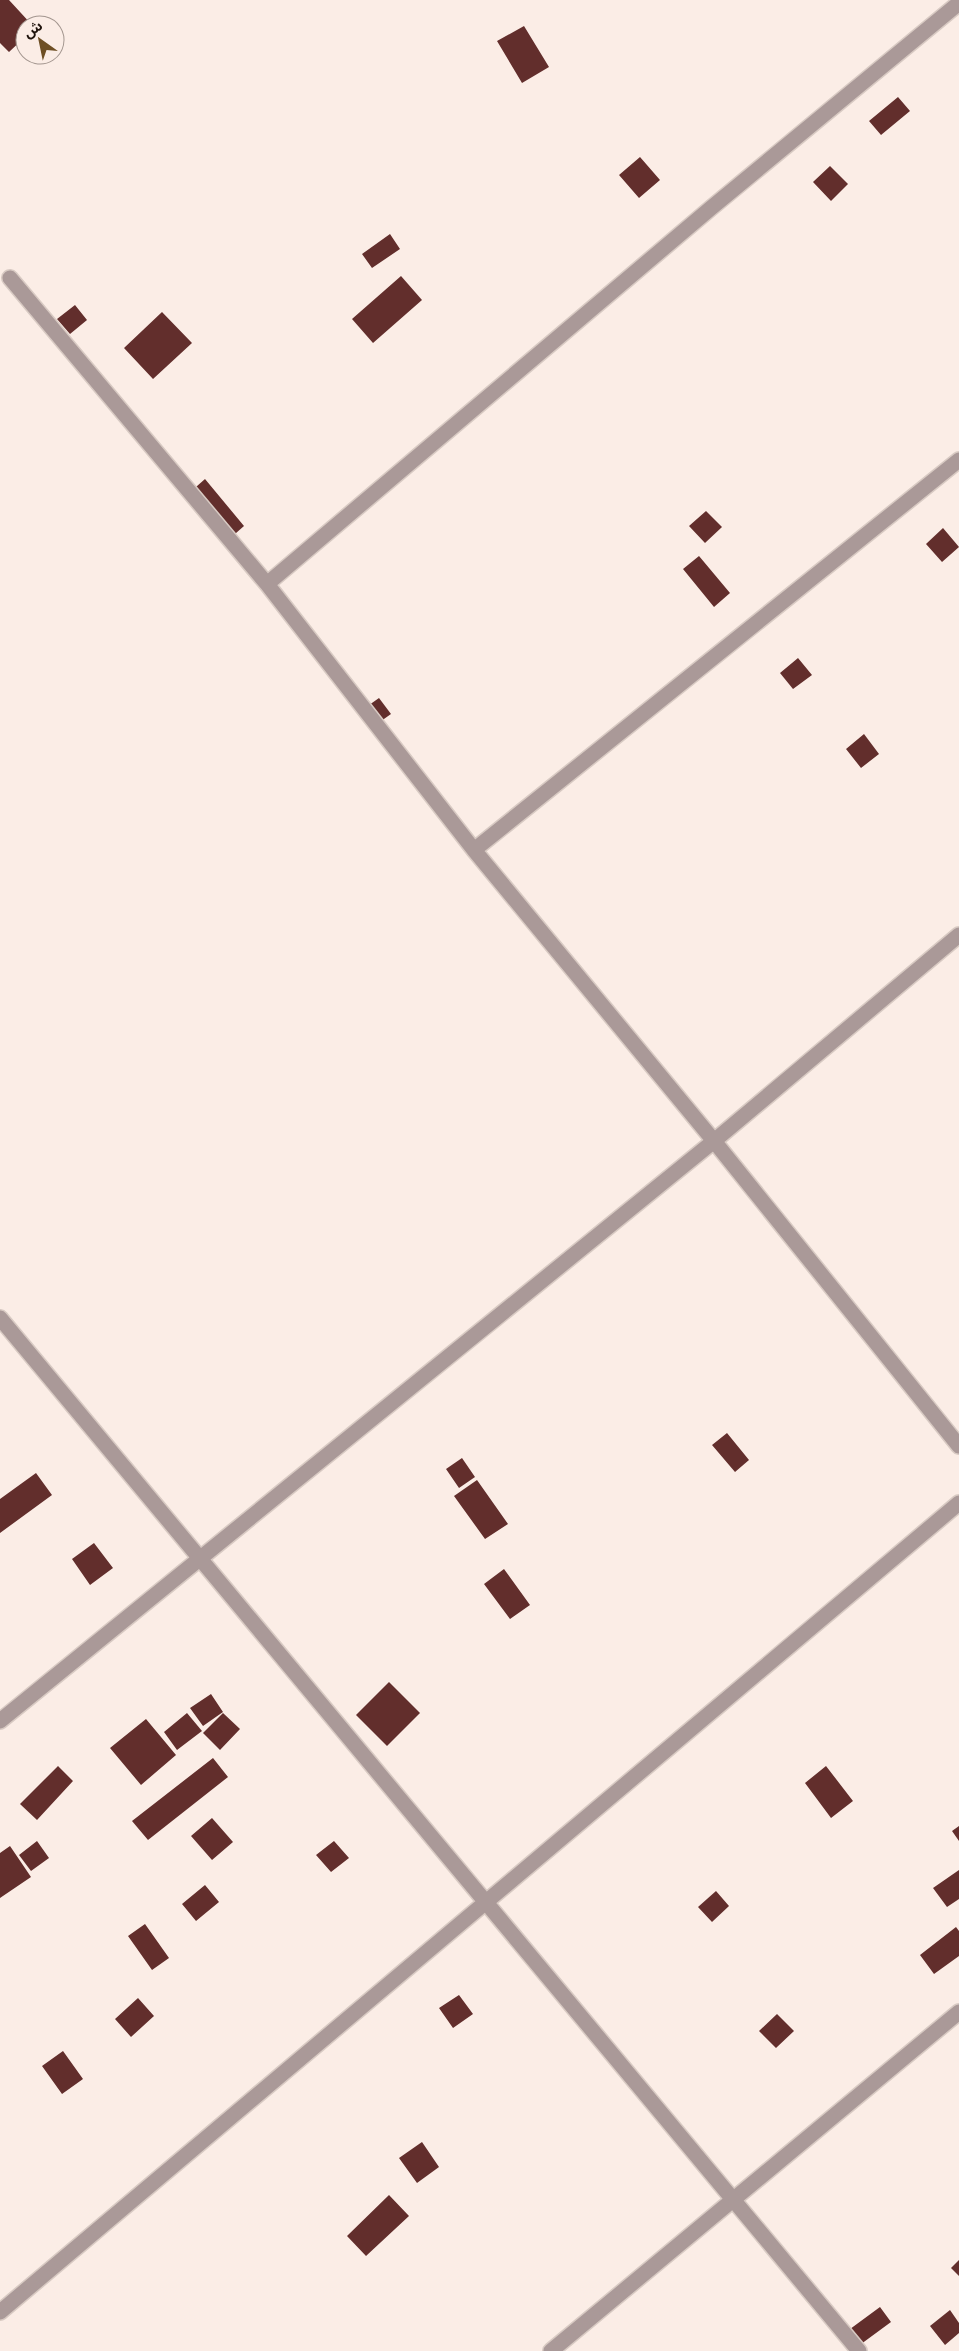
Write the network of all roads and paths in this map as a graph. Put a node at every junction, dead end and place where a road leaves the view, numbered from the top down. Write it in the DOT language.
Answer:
graph roads {
  1 [pos="959,3"];
  2 [pos="10,278"];
  3 [pos="959,460"];
  4 [pos="267,584"];
  5 [pos="474,850"];
  6 [pos="959,935"];
  7 [pos="714,1141"];
  8 [pos="0,1318"];
  9 [pos="959,1446"];
  10 [pos="959,1503"];
  11 [pos="201,1558"];
  12 [pos="0,1722"];
  13 [pos="486,1902"];
  14 [pos="959,2012"];
  15 [pos="733,2200"];
  16 [pos="0,2312"];
  17 [pos="551,2351"];
  18 [pos="859,2351"];
  1 -- 4 [label="street"];
  2 -- 4 [label="street"];
  3 -- 5 [label="street"];
  4 -- 5 [label="street"];
  5 -- 7 [label="street"];
  6 -- 7 [label="street"];
  7 -- 9 [label="street"];
  7 -- 11 [label="street"];
  8 -- 11 [label="street"];
  10 -- 13 [label="street"];
  11 -- 12 [label="street"];
  11 -- 13 [label="street"];
  13 -- 15 [label="street"];
  13 -- 16 [label="street"];
  14 -- 15 [label="street"];
  15 -- 17 [label="street"];
  15 -- 18 [label="street"];
}
